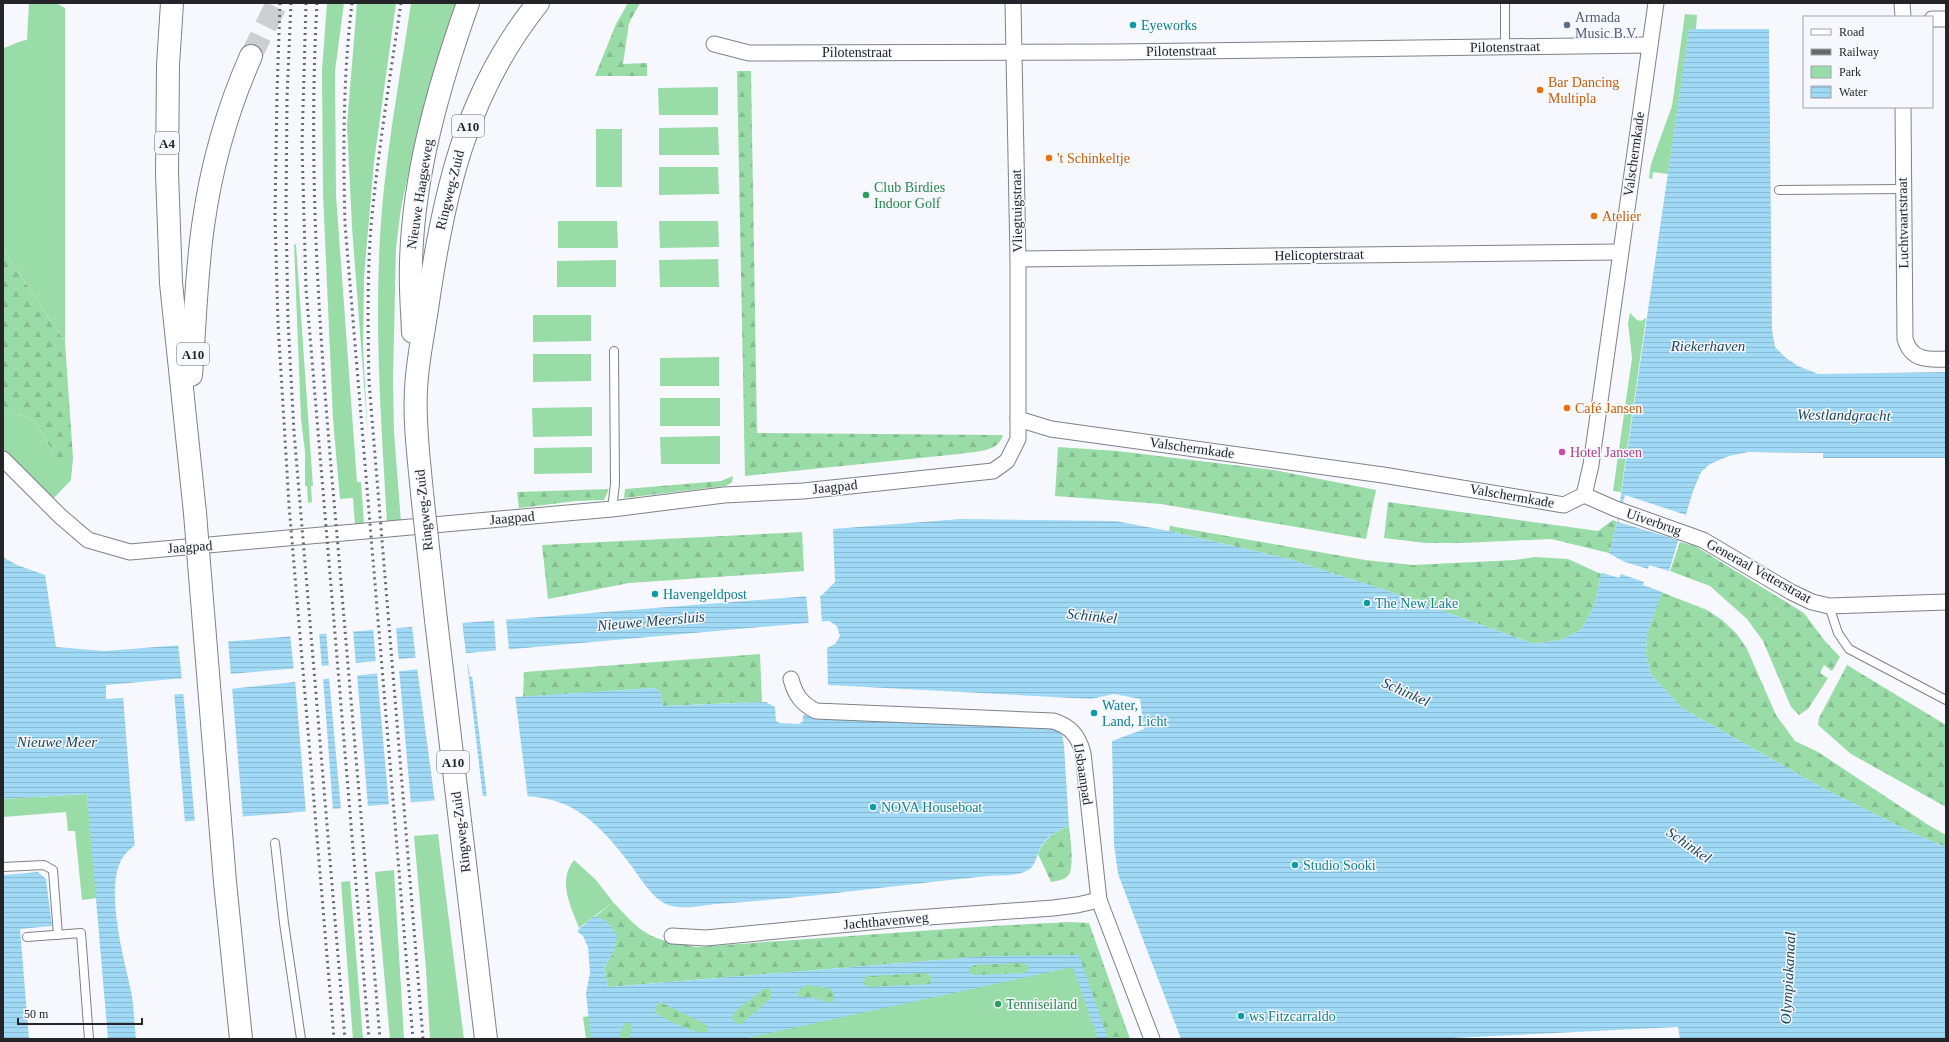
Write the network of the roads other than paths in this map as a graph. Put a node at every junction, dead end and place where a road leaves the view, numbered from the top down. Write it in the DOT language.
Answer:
graph roads {
  1 [pos="172,3"];
  2 [pos="468,3"];
  3 [pos="538,3"];
  4 [pos="1013,3"];
  5 [pos="1505,3"];
  6 [pos="1656,3"];
  7 [pos="1902,3"];
  8 [pos="1902,16"];
  9 [pos="1933,19"];
  10 [pos="1946,19"];
  11 [pos="714,44"];
  12 [pos="1649,45"];
  13 [pos="1505,47"];
  14 [pos="1013,52"];
  15 [pos="251,56"];
  16 [pos="1903,108"];
  17 [pos="1903,189"];
  18 [pos="1779,190"];
  19 [pos="1620,252"];
  20 [pos="1018,259"];
  21 [pos="614,351"];
  22 [pos="1946,360"];
  23 [pos="416,390"];
  24 [pos="1018,419"];
  25 [pos="187,426"];
  26 [pos="3,459"];
  27 [pos="1584,495"];
  28 [pos="612,509"];
  29 [pos="1692,536"];
  30 [pos="1946,602"];
  31 [pos="1829,606"];
  32 [pos="791,679"];
  33 [pos="1946,700"];
  34 [pos="275,843"];
  35 [pos="3,867"];
  36 [pos="1099,900"];
  37 [pos="58,934"];
  38 [pos="672,936"];
  39 [pos="27,937"];
  40 [pos="89,1039"];
  41 [pos="241,1039"];
  42 [pos="301,1039"];
  43 [pos="486,1039"];
  44 [pos="1152,1039"];
  1 -- 25 [label="highway, A4"];
  2 -- 23 [label="highway, Nieuwe Haagseweg"];
  3 -- 23 [label="highway, Ringweg-Zuid / A10"];
  4 -- 14 [label="street, Vliegtuigstraat"];
  5 -- 13 [label="lane"];
  6 -- 12 [label="street, Valschermkade"];
  7 -- 8 [label="street"];
  9 -- 10 [label="street"];
  11 -- 14 [label="street, Pilotenstraat"];
  12 -- 13 [label="street, Pilotenstraat"];
  12 -- 19 [label="street, Valschermkade"];
  13 -- 14 [label="street, Pilotenstraat"];
  14 -- 20 [label="street, Vliegtuigstraat"];
  15 -- 25 [label="highway, A10"];
  16 -- 17 [label="street, Luchtvaartstraat"];
  17 -- 18 [label="lane"];
  17 -- 22 [label="street, Luchtvaartstraat"];
  19 -- 20 [label="street, Helicopterstraat"];
  19 -- 27 [label="street, Valschermkade"];
  20 -- 24 [label="street, Vliegtuigstraat"];
  21 -- 28 [label="lane"];
  23 -- 43 [label="highway, Ringweg-Zuid / A10, bridge"];
  24 -- 27 [label="street, Valschermkade"];
  24 -- 28 [label="street, Jaagpad"];
  25 -- 41 [label="highway, A10, bridge"];
  26 -- 28 [label="street, Jaagpad"];
  27 -- 29 [label="street, Uiverbrug"];
  29 -- 31 [label="street, Generaal Vetterstraat"];
  30 -- 31 [label="street, Generaal Vetterstraat"];
  31 -- 33 [label="lane"];
  32 -- 36 [label="street, IJsbaanpad"];
  34 -- 42 [label="lane"];
  35 -- 37 [label="lane"];
  36 -- 38 [label="street, Jachthavenweg"];
  36 -- 44 [label="street, IJsbaanpad"];
  37 -- 39 [label="lane"];
  37 -- 40 [label="lane"];
}
